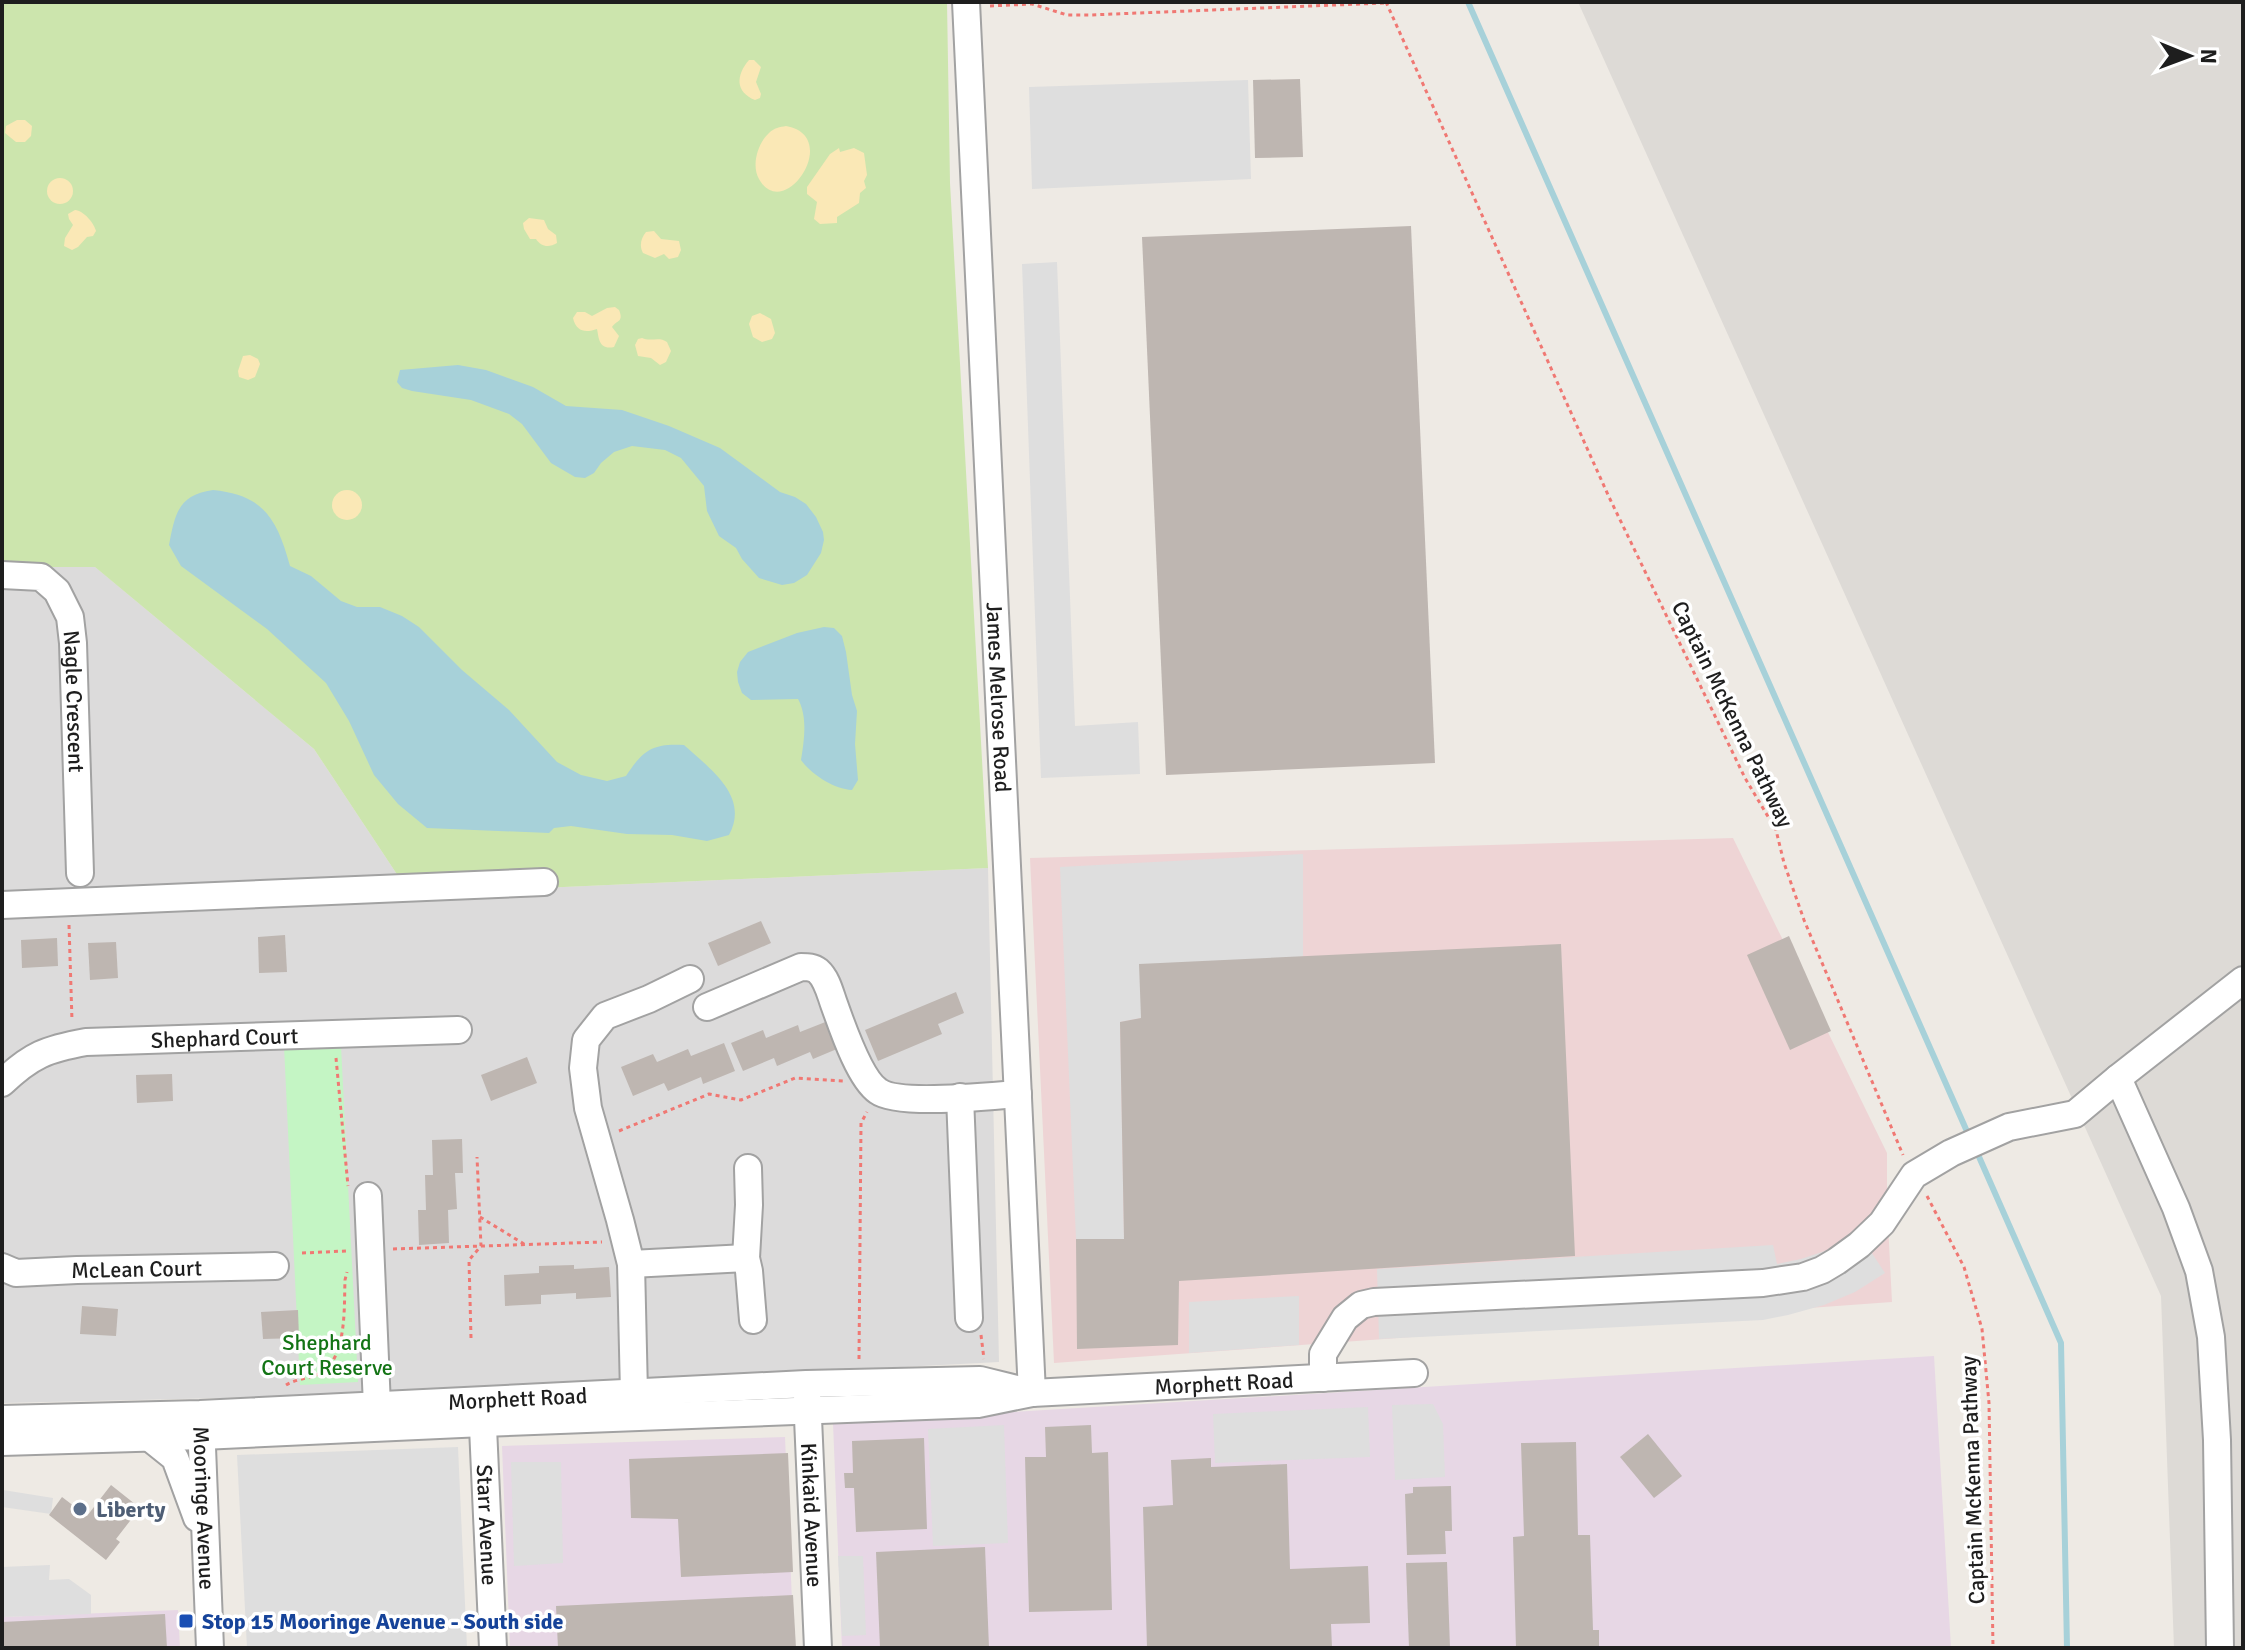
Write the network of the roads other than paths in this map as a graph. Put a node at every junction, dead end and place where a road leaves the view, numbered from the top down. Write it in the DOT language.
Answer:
graph roads {
  1 [pos="966,5"];
  2 [pos="2,575"];
  3 [pos="80,873"];
  4 [pos="544,882"];
  5 [pos="2,905"];
  6 [pos="690,979"];
  7 [pos="2243,980"];
  8 [pos="707,1007"];
  9 [pos="458,1030"];
  10 [pos="2118,1078"];
  11 [pos="2,1083"];
  12 [pos="1018,1094"];
  13 [pos="960,1097"];
  14 [pos="748,1168"];
  15 [pos="358,1192"];
  16 [pos="628,1253"];
  17 [pos="746,1258"];
  18 [pos="275,1266"];
  19 [pos="2,1267"];
  20 [pos="969,1318"];
  21 [pos="753,1320"];
  22 [pos="1414,1373"];
  23 [pos="1323,1378"];
  24 [pos="806,1384"];
  25 [pos="634,1393"];
  26 [pos="1032,1393"];
  27 [pos="377,1406"];
  28 [pos="808,1411"];
  29 [pos="482,1412"];
  30 [pos="2,1419"];
  31 [pos="201,1425"];
  32 [pos="150,1438"];
  33 [pos="2,1442"];
  34 [pos="208,1589"];
  35 [pos="210,1648"];
  36 [pos="493,1648"];
  37 [pos="818,1648"];
  38 [pos="2220,1648"];
  1 -- 12 [label="street, James Melrose Road"];
  2 -- 3 [label="street, Nagle Crescent"];
  4 -- 5 [label="street"];
  6 -- 16 [label="street"];
  7 -- 10 [label="street"];
  8 -- 13 [label="street"];
  9 -- 11 [label="street, Shephard Court"];
  10 -- 23 [label="street"];
  10 -- 38 [label="street"];
  12 -- 13 [label="street"];
  12 -- 26 [label="street, James Melrose Road"];
  13 -- 20 [label="street"];
  14 -- 17 [label="street"];
  15 -- 27 [label="street"];
  16 -- 17 [label="street"];
  16 -- 25 [label="street"];
  17 -- 21 [label="street"];
  18 -- 19 [label="street, McLean Court"];
  22 -- 23 [label="street, Morphett Road"];
  23 -- 26 [label="street, Morphett Road"];
  24 -- 25 [label="street, Morphett Road"];
  24 -- 26 [label="street, Morphett Road"];
  24 -- 28 [label="street, Kinkaid Avenue"];
  25 -- 29 [label="street, Morphett Road"];
  26 -- 28 [label="street, Morphett Road"];
  27 -- 29 [label="street, Morphett Road"];
  27 -- 31 [label="street, Morphett Road"];
  28 -- 29 [label="street, Morphett Road"];
  28 -- 37 [label="street, Kinkaid Avenue"];
  29 -- 31 [label="street, Morphett Road"];
  29 -- 36 [label="street, Starr Avenue"];
  30 -- 31 [label="street, Morphett Road"];
  31 -- 32 [label="street, Morphett Road"];
  31 -- 34 [label="street, Mooringe Avenue"];
  32 -- 33 [label="street, Morphett Road"];
  32 -- 34 [label="street"];
  34 -- 35 [label="street, Mooringe Avenue"];
}
